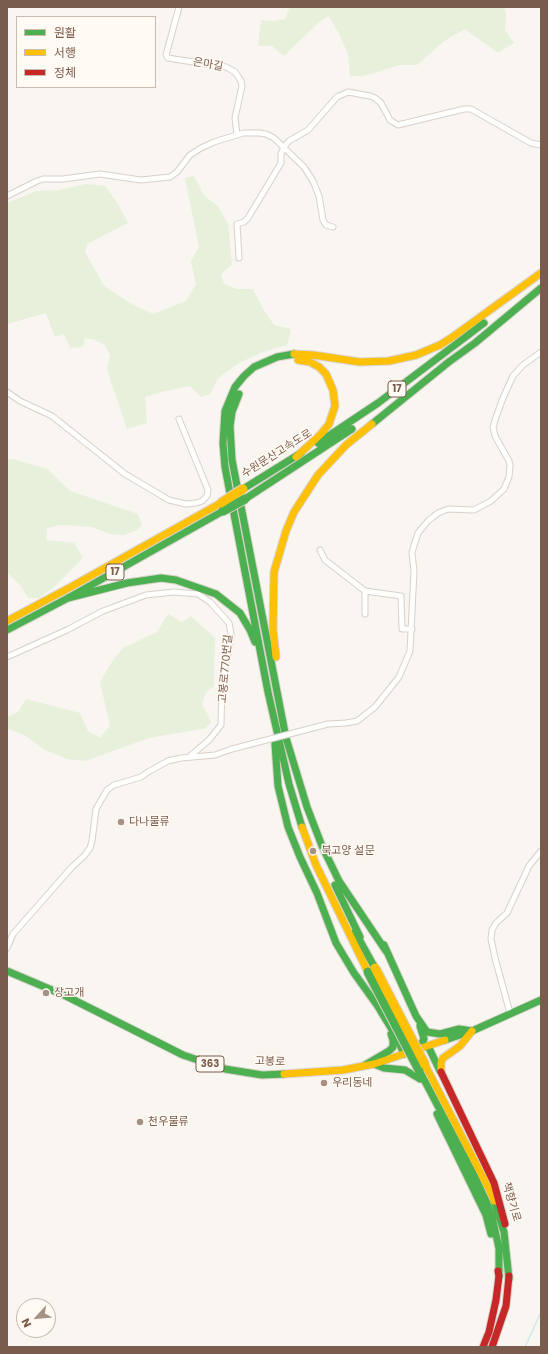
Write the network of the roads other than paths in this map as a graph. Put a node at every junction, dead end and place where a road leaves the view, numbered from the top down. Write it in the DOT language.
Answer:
graph roads {
  1 [pos="179,7"];
  2 [pos="237,135"];
  3 [pos="541,146"];
  4 [pos="284,147"];
  5 [pos="7,196"];
  6 [pos="333,227"];
  7 [pos="239,258"];
  8 [pos="541,273"];
  9 [pos="541,277"];
  10 [pos="541,288"];
  11 [pos="541,352"];
  12 [pos="450,361"];
  13 [pos="7,392"];
  14 [pos="179,419"];
  15 [pos="296,457"];
  16 [pos="222,507"];
  17 [pos="320,550"];
  18 [pos="365,591"];
  19 [pos="68,598"];
  20 [pos="365,614"];
  21 [pos="7,621"];
  22 [pos="412,629"];
  23 [pos="7,630"];
  24 [pos="7,657"];
  25 [pos="268,692"];
  26 [pos="275,722"];
  27 [pos="284,726"];
  28 [pos="189,757"];
  29 [pos="292,757"];
  30 [pos="297,778"];
  31 [pos="541,851"];
  32 [pos="7,948"];
  33 [pos="386,951"];
  34 [pos="368,955"];
  35 [pos="372,970"];
  36 [pos="7,972"];
  37 [pos="541,1000"];
  38 [pos="377,1005"];
  39 [pos="510,1013"];
  40 [pos="416,1016"];
  41 [pos="472,1031"];
  42 [pos="424,1048"];
  43 [pos="404,1054"];
  44 [pos="370,1064"];
  45 [pos="421,1072"];
  46 [pos="441,1072"];
  47 [pos="509,1279"];
  48 [pos="483,1347"];
  49 [pos="492,1347"];
  1 -- 2 [label="street, 은마길"];
  2 -- 4 [label="street"];
  2 -- 5 [label="street"];
  3 -- 4 [label="street"];
  4 -- 6 [label="street"];
  4 -- 7 [label="street"];
  8 -- 25 [label="main road"];
  9 -- 15 [label="main road, 수원문산고속도로 / 17"];
  10 -- 12 [label="main road, 수원문산고속도로 / 17"];
  11 -- 22 [label="street"];
  12 -- 16 [label="main road, 수원문산고속도로 / 17, bridge"];
  12 -- 27 [label="main road"];
  13 -- 14 [label="street"];
  15 -- 16 [label="main road, 수원문산고속도로 / 17, bridge"];
  15 -- 27 [label="main road"];
  16 -- 19 [label="main road, 수원문산고속도로 / 17"];
  16 -- 21 [label="main road, 수원문산고속도로 / 17"];
  17 -- 18 [label="street"];
  18 -- 20 [label="street"];
  18 -- 22 [label="street"];
  19 -- 23 [label="main road, 수원문산고속도로 / 17"];
  19 -- 25 [label="main road"];
  22 -- 28 [label="street, bridge"];
  24 -- 28 [label="street, 고봉로770번길"];
  25 -- 26 [label="main road"];
  26 -- 35 [label="main road"];
  26 -- 38 [label="main road"];
  27 -- 29 [label="main road"];
  28 -- 32 [label="street"];
  29 -- 30 [label="main road"];
  29 -- 33 [label="main road"];
  29 -- 34 [label="main road"];
  30 -- 33 [label="main road"];
  30 -- 34 [label="main road"];
  31 -- 39 [label="street"];
  33 -- 40 [label="main road"];
  34 -- 35 [label="main road"];
  35 -- 45 [label="main road, bridge"];
  36 -- 44 [label="main road, 고봉로 / 363"];
  37 -- 39 [label="main road, 고봉로 / 363"];
  38 -- 43 [label="main road"];
  38 -- 44 [label="main road"];
  39 -- 41 [label="main road, 고봉로 / 363"];
  40 -- 41 [label="main road"];
  40 -- 42 [label="main road"];
  41 -- 42 [label="main road, 고봉로 / 363"];
  41 -- 46 [label="main road"];
  42 -- 43 [label="main road, 고봉로 / 363"];
  42 -- 45 [label="main road"];
  42 -- 46 [label="main road, 책향기로"];
  43 -- 44 [label="main road, 고봉로 / 363"];
  44 -- 45 [label="main road"];
  45 -- 47 [label="main road"];
  45 -- 48 [label="main road"];
  46 -- 47 [label="main road, 책향기로"];
  47 -- 49 [label="main road, 책향기로"];
}
